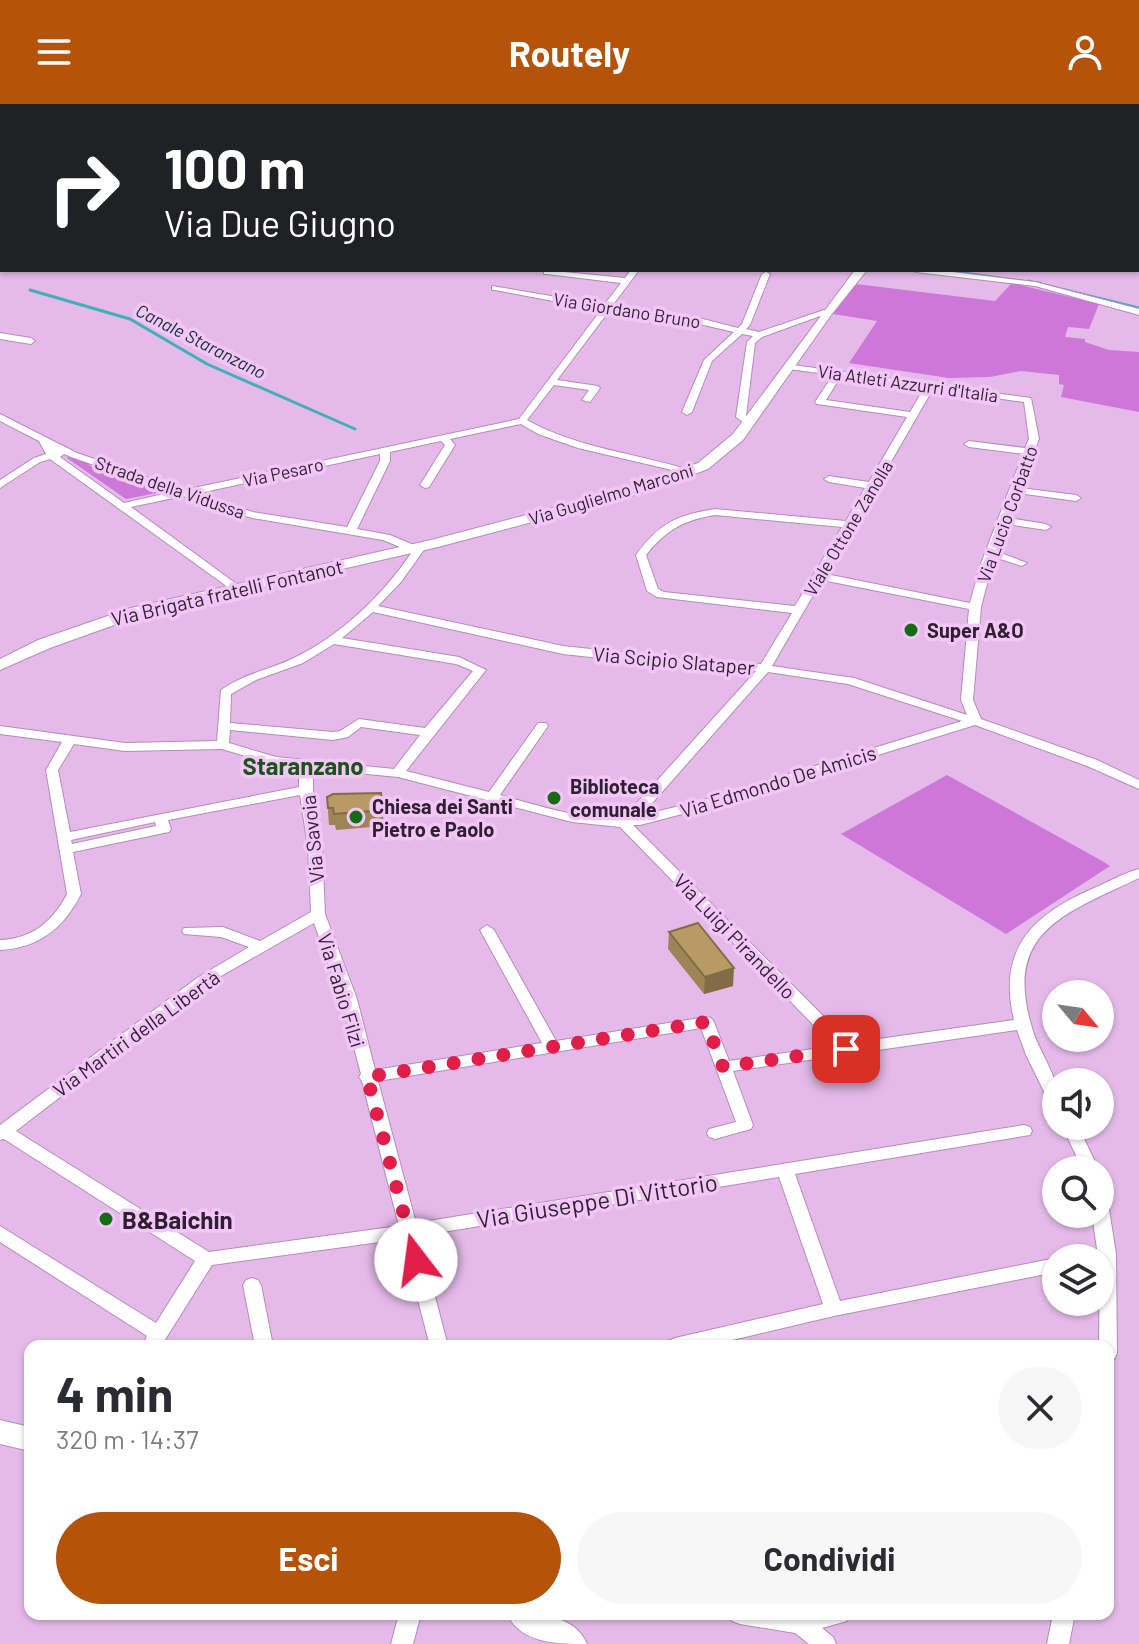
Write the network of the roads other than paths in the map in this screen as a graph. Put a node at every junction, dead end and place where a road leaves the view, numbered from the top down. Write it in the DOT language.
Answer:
graph roads {
  1 [pos="547,272"];
  2 [pos="556,272"];
  3 [pos="634,272"];
  4 [pos="859,272"];
  5 [pos="933,272"];
  6 [pos="766,274"];
  7 [pos="538,281"];
  8 [pos="627,281"];
  9 [pos="495,288"];
  10 [pos="607,308"];
  11 [pos="827,312"];
  12 [pos="1139,312"];
  13 [pos="737,329"];
  14 [pos="759,335"];
  15 [pos="0,336"];
  16 [pos="31,341"];
  17 [pos="789,366"];
  18 [pos="839,373"];
  19 [pos="553,382"];
  20 [pos="930,386"];
  21 [pos="587,400"];
  22 [pos="1028,400"];
  23 [pos="687,412"];
  24 [pos="913,415"];
  25 [pos="0,417"];
  26 [pos="522,421"];
  27 [pos="748,421"];
  28 [pos="443,438"];
  29 [pos="44,441"];
  30 [pos="969,444"];
  31 [pos="385,450"];
  32 [pos="68,451"];
  33 [pos="1030,452"];
  34 [pos="52,456"];
  35 [pos="685,472"];
  36 [pos="829,479"];
  37 [pos="0,485"];
  38 [pos="425,485"];
  39 [pos="873,486"];
  40 [pos="1015,490"];
  41 [pos="183,493"];
  42 [pos="1076,498"];
  43 [pos="123,506"];
  44 [pos="1002,520"];
  45 [pos="850,525"];
  46 [pos="1046,527"];
  47 [pos="351,530"];
  48 [pos="417,548"];
  49 [pos="990,552"];
  50 [pos="1022,563"];
  51 [pos="819,576"];
  52 [pos="236,588"];
  53 [pos="975,607"];
  54 [pos="370,608"];
  55 [pos="799,610"];
  56 [pos="330,640"];
  57 [pos="0,665"];
  58 [pos="765,668"];
  59 [pos="967,700"];
  60 [pos="946,710"];
  61 [pos="976,721"];
  62 [pos="225,726"];
  63 [pos="542,726"];
  64 [pos="0,730"];
  65 [pos="428,732"];
  66 [pos="70,740"];
  67 [pos="223,745"];
  68 [pos="312,766"];
  69 [pos="398,773"];
  70 [pos="1139,785"];
  71 [pos="306,790"];
  72 [pos="493,796"];
  73 [pos="640,821"];
  74 [pos="624,823"];
  75 [pos="65,843"];
  76 [pos="1139,873"];
  77 [pos="318,914"];
  78 [pos="487,930"];
  79 [pos="189,931"];
  80 [pos="0,945"];
  81 [pos="262,947"];
  82 [pos="1021,1024"];
  83 [pos="552,1048"];
  84 [pos="846,1049"];
  85 [pos="723,1067"];
  86 [pos="1042,1075"];
  87 [pos="367,1077"];
  88 [pos="1024,1131"];
  89 [pos="2,1132"];
  90 [pos="715,1133"];
  91 [pos="785,1170"];
  92 [pos="409,1231"];
  93 [pos="0,1233"];
  94 [pos="206,1259"];
  95 [pos="1042,1268"];
  96 [pos="252,1285"];
  97 [pos="834,1309"];
  98 [pos="1104,1316"];
  99 [pos="155,1340"];
  100 [pos="263,1340"];
  101 [pos="437,1340"];
  102 [pos="701,1340"];
  103 [pos="1107,1340"];
  104 [pos="0,1432"];
  105 [pos="24,1438"];
  106 [pos="408,1620"];
  107 [pos="535,1620"];
  108 [pos="776,1620"];
  109 [pos="816,1620"];
  110 [pos="1063,1620"];
  111 [pos="800,1624"];
  112 [pos="402,1644"];
  113 [pos="572,1644"];
  114 [pos="825,1644"];
  115 [pos="1058,1644"];
  1 -- 7 [label="street"];
  2 -- 8 [label="street"];
  3 -- 8 [label="street"];
  4 -- 11 [label="street, Via Guglielmo Marconi"];
  5 -- 12 [label="street"];
  6 -- 13 [label="street"];
  8 -- 10 [label="street"];
  9 -- 10 [label="street, Via Giordano Bruno"];
  10 -- 13 [label="street, Via Giordano Bruno"];
  10 -- 19 [label="street"];
  11 -- 14 [label="street"];
  11 -- 17 [label="street, Via Guglielmo Marconi"];
  13 -- 14 [label="street, Via Giordano Bruno"];
  13 -- 23 [label="street"];
  14 -- 27 [label="street"];
  15 -- 16 [label="street"];
  17 -- 18 [label="street, Via Atleti Azzurri d'Italia"];
  17 -- 27 [label="street, Via Guglielmo Marconi"];
  18 -- 20 [label="street, Via Atleti Azzurri d'Italia"];
  18 -- 24 [label="street"];
  19 -- 21 [label="street"];
  19 -- 26 [label="street"];
  20 -- 22 [label="street, Via Atleti Azzurri d'Italia"];
  20 -- 24 [label="street, Viale Ottone Zanolla"];
  22 -- 33 [label="street, Via Lucio Corbatto"];
  24 -- 39 [label="street, Viale Ottone Zanolla"];
  25 -- 29 [label="street, Strada della Vidussa"];
  26 -- 28 [label="street, Via Pesaro"];
  26 -- 35 [label="street"];
  27 -- 35 [label="street, Via Guglielmo Marconi"];
  28 -- 31 [label="street, Via Pesaro"];
  28 -- 38 [label="street"];
  29 -- 32 [label="street, Strada della Vidussa"];
  29 -- 34 [label="street"];
  30 -- 33 [label="street"];
  31 -- 41 [label="street, Via Pesaro"];
  31 -- 47 [label="street"];
  32 -- 34 [label="street"];
  32 -- 41 [label="street, Strada della Vidussa"];
  33 -- 40 [label="street, Via Lucio Corbatto"];
  34 -- 37 [label="street"];
  34 -- 43 [label="street"];
  35 -- 48 [label="street, Via Guglielmo Marconi"];
  36 -- 39 [label="street"];
  39 -- 45 [label="street, Viale Ottone Zanolla"];
  40 -- 42 [label="street"];
  40 -- 44 [label="street, Via Lucio Corbatto"];
  41 -- 43 [label="street, Via Pesaro"];
  41 -- 47 [label="street, Strada della Vidussa"];
  43 -- 52 [label="street"];
  44 -- 46 [label="street"];
  44 -- 49 [label="street, Via Lucio Corbatto"];
  45 -- 51 [label="street, Viale Ottone Zanolla"];
  45 -- 55 [label="street"];
  47 -- 48 [label="street, Strada della Vidussa"];
  48 -- 52 [label="street, Via Brigata fratelli Fontanot"];
  48 -- 54 [label="street"];
  49 -- 50 [label="street"];
  49 -- 53 [label="street, Via Lucio Corbatto"];
  51 -- 53 [label="street"];
  51 -- 55 [label="street, Viale Ottone Zanolla"];
  52 -- 57 [label="street, Via Brigata fratelli Fontanot"];
  53 -- 59 [label="street, Via Lucio Corbatto"];
  54 -- 56 [label="street"];
  54 -- 58 [label="street, Via Scipio Slataper"];
  55 -- 58 [label="street, Viale Ottone Zanolla"];
  56 -- 62 [label="street"];
  56 -- 65 [label="street"];
  58 -- 60 [label="street, Via Scipio Slataper"];
  58 -- 73 [label="street, Viale Ottone Zanolla"];
  59 -- 60 [label="street"];
  59 -- 61 [label="street, Via Lucio Corbatto"];
  60 -- 61 [label="street, Via Scipio Slataper"];
  61 -- 70 [label="street"];
  61 -- 73 [label="street, Via Edmondo De Amicis"];
  62 -- 65 [label="street"];
  62 -- 67 [label="street"];
  63 -- 72 [label="street"];
  64 -- 66 [label="street, Via Edmondo De Amicis"];
  65 -- 69 [label="street"];
  66 -- 67 [label="street, Via Edmondo De Amicis"];
  66 -- 75 [label="street"];
  67 -- 68 [label="street, Via Edmondo De Amicis"];
  68 -- 69 [label="street, Via Edmondo De Amicis"];
  68 -- 71 [label="street, Via Savoia"];
  69 -- 72 [label="street, Via Edmondo De Amicis"];
  71 -- 75 [label="street"];
  71 -- 77 [label="street, Via Savoia"];
  72 -- 74 [label="street, Via Edmondo De Amicis"];
  73 -- 74 [label="street, Via Edmondo De Amicis"];
  74 -- 84 [label="street, Via Luigi Pirandello"];
  75 -- 80 [label="street"];
  76 -- 82 [label="street"];
  77 -- 81 [label="street, Via Martiri della Libertà"];
  77 -- 87 [label="street, Via Fabio Filzi"];
  78 -- 83 [label="street"];
  79 -- 81 [label="street"];
  81 -- 89 [label="street, Via Martiri della Libertà"];
  82 -- 84 [label="street"];
  82 -- 86 [label="street"];
  83 -- 85 [label="street"];
  83 -- 87 [label="street"];
  84 -- 85 [label="street"];
  85 -- 90 [label="street"];
  87 -- 92 [label="street, Via Fabio Filzi"];
  88 -- 91 [label="street, Via Giuseppe Di Vittorio"];
  89 -- 94 [label="street"];
  91 -- 92 [label="street, Via Giuseppe Di Vittorio"];
  91 -- 97 [label="street"];
  92 -- 94 [label="street, Via Giuseppe Di Vittorio"];
  92 -- 101 [label="street, Via Fabio Filzi"];
  93 -- 99 [label="street"];
  94 -- 99 [label="street"];
  95 -- 97 [label="street"];
  96 -- 100 [label="street"];
  97 -- 102 [label="street"];
  98 -- 103 [label="street"];
  104 -- 105 [label="street"];
  106 -- 112 [label="street"];
  107 -- 113 [label="street"];
  108 -- 111 [label="street"];
  109 -- 111 [label="street"];
  110 -- 115 [label="street"];
  111 -- 114 [label="street"];
}
